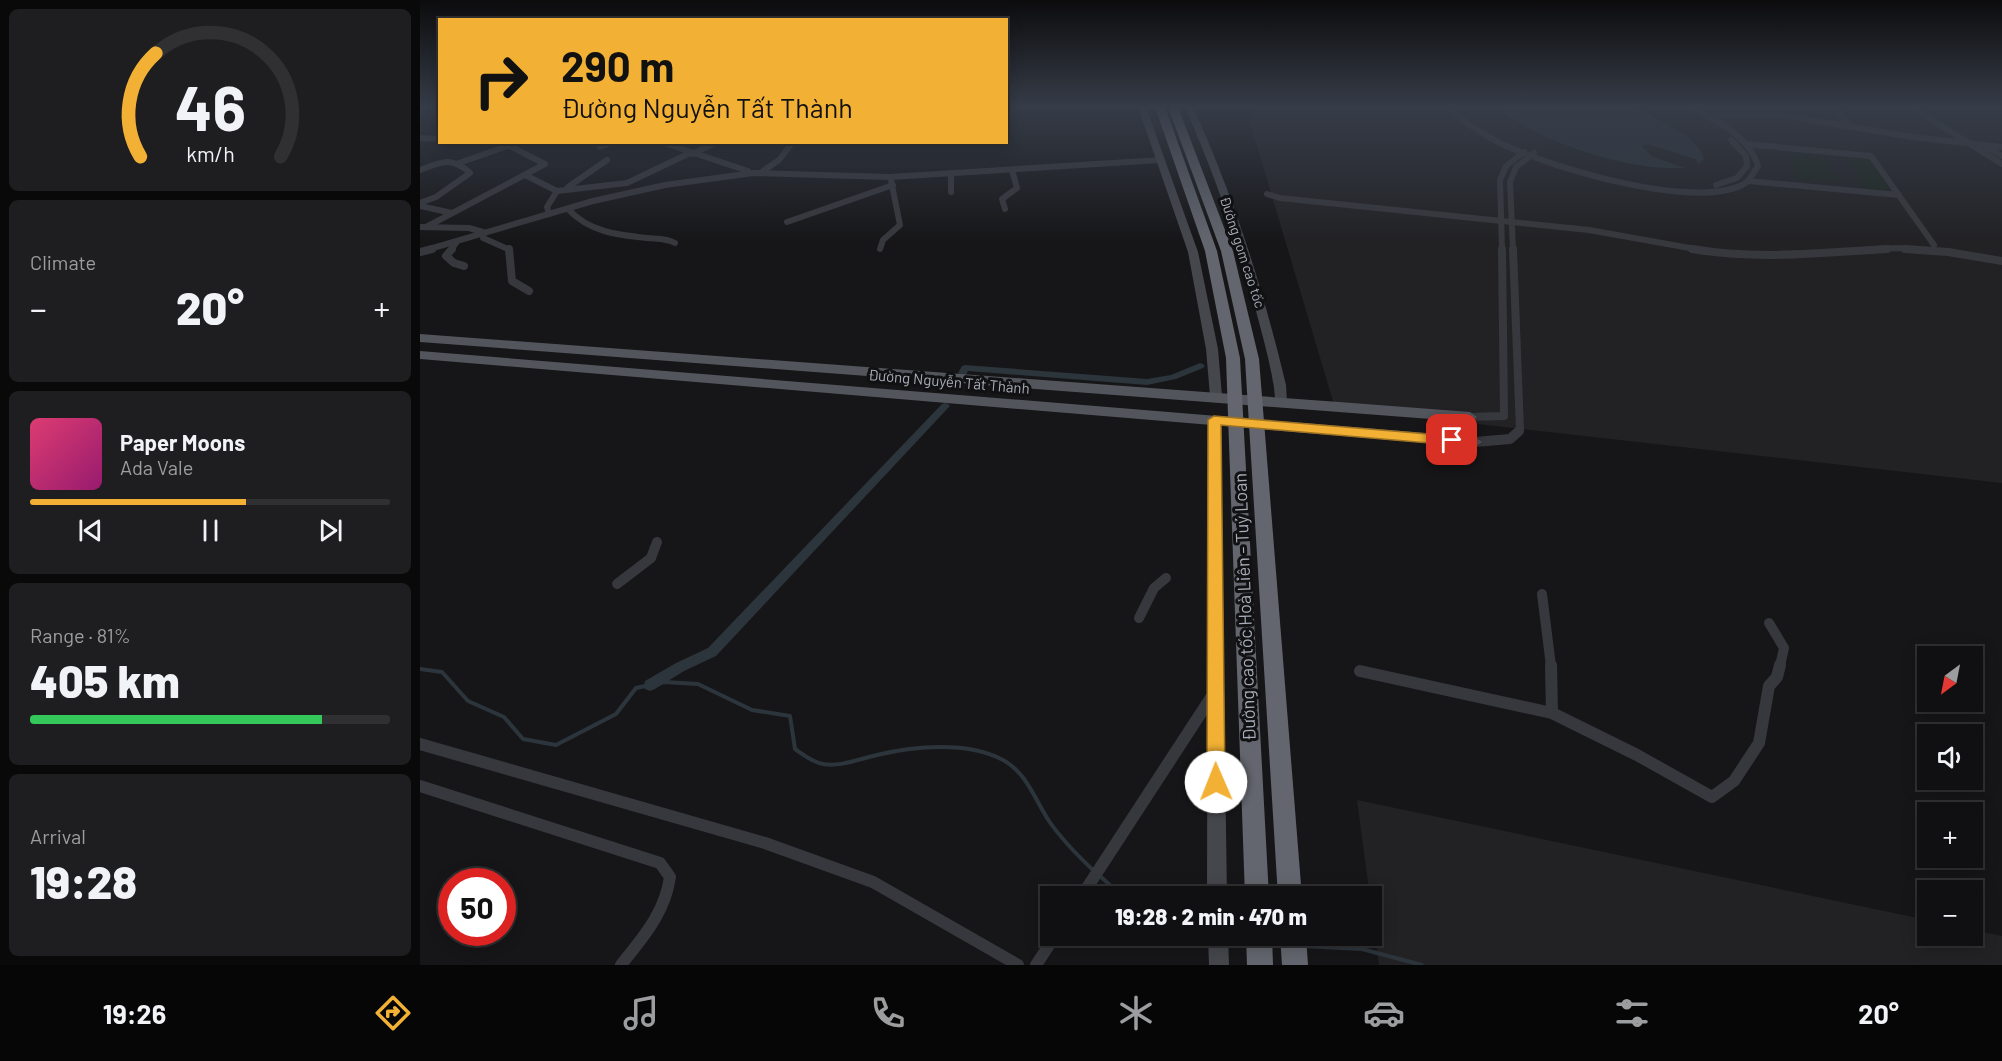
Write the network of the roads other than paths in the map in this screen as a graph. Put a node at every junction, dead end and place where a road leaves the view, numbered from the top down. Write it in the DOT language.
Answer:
graph roads {
  1 [pos="490,152"];
  2 [pos="523,152"];
  3 [pos="686,152"];
  4 [pos="695,152"];
  5 [pos="785,152"];
  6 [pos="1158,152"];
  7 [pos="1176,152"];
  8 [pos="1190,152"];
  9 [pos="1210,152"];
  10 [pos="1743,152"];
  11 [pos="1753,152"];
  12 [pos="1830,152"];
  13 [pos="1987,152"];
  14 [pos="1529,153"];
  15 [pos="691,154"];
  16 [pos="606,160"];
  17 [pos="1161,160"];
  18 [pos="459,163"];
  19 [pos="2002,164"];
  20 [pos="420,170"];
  21 [pos="1012,170"];
  22 [pos="757,172"];
  23 [pos="951,173"];
  24 [pos="525,175"];
  25 [pos="890,177"];
  26 [pos="1748,181"];
  27 [pos="893,185"];
  28 [pos="568,187"];
  29 [pos="557,191"];
  30 [pos="951,192"];
  31 [pos="1899,195"];
  32 [pos="420,205"];
  33 [pos="567,209"];
  34 [pos="1005,209"];
  35 [pos="452,213"];
  36 [pos="549,214"];
  37 [pos="1500,218"];
  38 [pos="1511,219"];
  39 [pos="787,222"];
  40 [pos="423,227"];
  41 [pos="485,233"];
  42 [pos="458,241"];
  43 [pos="675,243"];
  44 [pos="1934,245"];
  45 [pos="880,249"];
  46 [pos="420,252"];
  47 [pos="2002,256"];
  48 [pos="2002,261"];
  49 [pos="464,266"];
  50 [pos="529,291"];
  51 [pos="420,338"];
  52 [pos="420,355"];
  53 [pos="654,357"];
  54 [pos="639,373"];
  55 [pos="889,375"];
  56 [pos="879,391"];
  57 [pos="1216,396"];
  58 [pos="1281,402"];
  59 [pos="1470,417"];
  60 [pos="1214,420"];
  61 [pos="1475,442"];
  62 [pos="657,542"];
  63 [pos="1166,578"];
  64 [pos="616,584"];
  65 [pos="1542,594"];
  66 [pos="1139,618"];
  67 [pos="1768,623"];
  68 [pos="1360,671"];
  69 [pos="1215,690"];
  70 [pos="1552,713"];
  71 [pos="420,744"];
  72 [pos="420,786"];
  73 [pos="1088,886"];
  74 [pos="1217,886"];
  75 [pos="1257,886"];
  76 [pos="1289,886"];
  77 [pos="1048,946"];
  78 [pos="1218,946"];
  79 [pos="1259,946"];
  80 [pos="1294,946"];
  81 [pos="1295,963"];
  82 [pos="1260,964"];
  83 [pos="621,965"];
  84 [pos="1018,965"];
  85 [pos="1036,965"];
  86 [pos="1219,965"];
  1 -- 18 [label="street"];
  2 -- 24 [label="street"];
  3 -- 15 [label="street"];
  4 -- 15 [label="street"];
  5 -- 22 [label="street"];
  6 -- 17 [label="main road"];
  7 -- 75 [label="highway, Đường cao tốc Hoà Liên - Tuý Loan"];
  8 -- 76 [label="highway, Đường cao tốc Hoà Liên - Tuý Loan"];
  9 -- 58 [label="main road, Đường gom cao tốc"];
  10 -- 14 [label="street"];
  11 -- 26 [label="street"];
  12 -- 31 [label="street"];
  13 -- 19 [label="street"];
  14 -- 26 [label="street"];
  14 -- 37 [label="street"];
  14 -- 38 [label="street"];
  15 -- 22 [label="street"];
  15 -- 28 [label="street"];
  16 -- 28 [label="street"];
  17 -- 21 [label="street"];
  17 -- 57 [label="main road"];
  18 -- 20 [label="street"];
  18 -- 32 [label="street"];
  21 -- 23 [label="street"];
  21 -- 34 [label="street"];
  22 -- 25 [label="street"];
  22 -- 33 [label="street"];
  23 -- 25 [label="street"];
  23 -- 30 [label="street"];
  24 -- 29 [label="street"];
  24 -- 35 [label="street"];
  25 -- 27 [label="street"];
  26 -- 31 [label="street"];
  27 -- 39 [label="street"];
  27 -- 45 [label="street"];
  28 -- 29 [label="street"];
  29 -- 36 [label="street"];
  31 -- 44 [label="street"];
  32 -- 35 [label="street"];
  33 -- 36 [label="street"];
  33 -- 43 [label="street"];
  35 -- 40 [label="street"];
  36 -- 41 [label="street"];
  37 -- 37 [label="street"];
  37 -- 38 [label="street"];
  37 -- 59 [label="street"];
  38 -- 44 [label="street"];
  38 -- 48 [label="street"];
  38 -- 61 [label="street"];
  40 -- 41 [label="street"];
  41 -- 42 [label="street"];
  41 -- 50 [label="street"];
  42 -- 46 [label="street"];
  42 -- 49 [label="street"];
  44 -- 47 [label="street"];
  51 -- 53 [label="main road, Đường Nguyễn Tất Thành"];
  52 -- 54 [label="main road, Đường Nguyễn Tất Thành"];
  53 -- 54 [label="main road"];
  53 -- 55 [label="main road, Đường Nguyễn Tất Thành"];
  54 -- 56 [label="main road, Đường Nguyễn Tất Thành"];
  55 -- 56 [label="main road"];
  55 -- 57 [label="main road, Đường Nguyễn Tất Thành"];
  56 -- 60 [label="main road, Đường Nguyễn Tất Thành"];
  57 -- 58 [label="main road, Đường Nguyễn Tất Thành"];
  58 -- 59 [label="main road, Đường Nguyễn Tất Thành"];
  60 -- 61 [label="main road, Đường Nguyễn Tất Thành"];
  60 -- 69 [label="main road"];
  62 -- 64 [label="street"];
  63 -- 66 [label="street"];
  65 -- 70 [label="street"];
  67 -- 70 [label="street"];
  68 -- 70 [label="street"];
  69 -- 73 [label="street"];
  69 -- 74 [label="main road"];
  71 -- 84 [label="street"];
  72 -- 83 [label="street"];
  77 -- 85 [label="street"];
  78 -- 86 [label="main road"];
  79 -- 82 [label="highway"];
  80 -- 81 [label="highway"];
}
